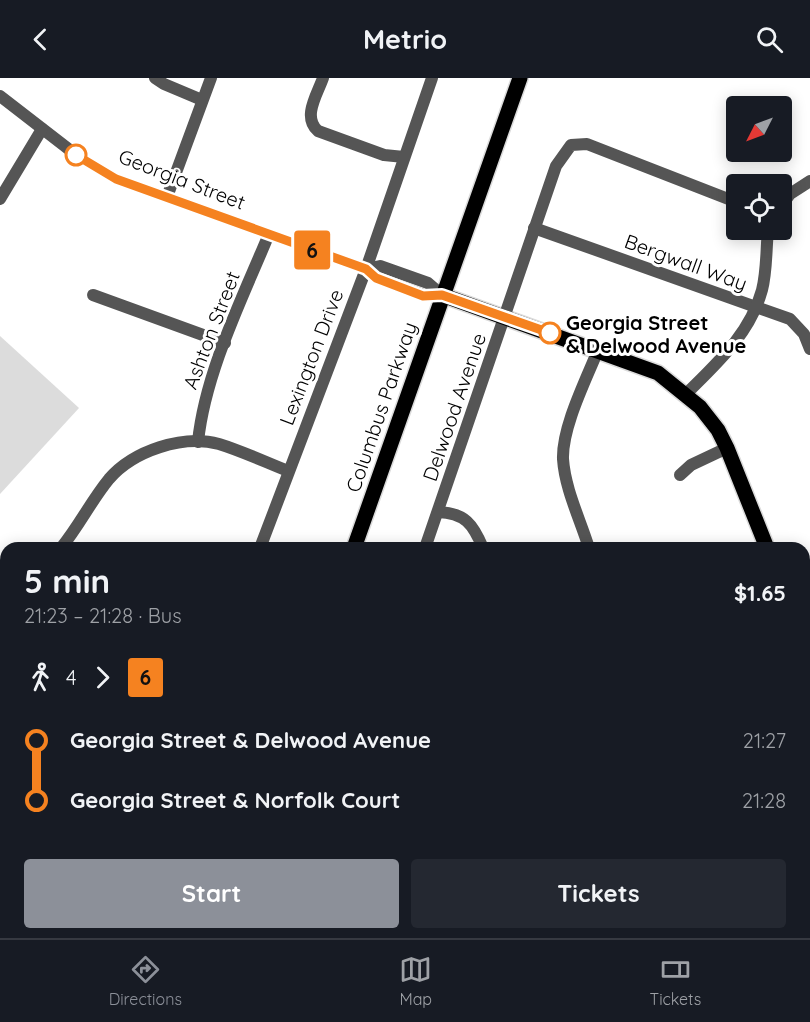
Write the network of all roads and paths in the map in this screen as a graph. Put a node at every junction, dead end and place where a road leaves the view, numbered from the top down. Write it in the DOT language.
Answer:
graph roads {
  1 [pos="155,78"];
  2 [pos="211,78"];
  3 [pos="323,78"];
  4 [pos="432,78"];
  5 [pos="520,78"];
  6 [pos="0,96"];
  7 [pos="202,100"];
  8 [pos="42,129"];
  9 [pos="404,157"];
  10 [pos="810,181"];
  11 [pos="792,193"];
  12 [pos="167,197"];
  13 [pos="726,198"];
  14 [pos="0,199"];
  15 [pos="534,228"];
  16 [pos="269,234"];
  17 [pos="767,240"];
  18 [pos="366,269"];
  19 [pos="93,295"];
  20 [pos="442,295"];
  21 [pos="756,307"];
  22 [pos="505,318"];
  23 [pos="225,343"];
  24 [pos="810,349"];
  25 [pos="598,350"];
  26 [pos="686,394"];
  27 [pos="198,442"];
  28 [pos="727,448"];
  29 [pos="288,471"];
  30 [pos="680,475"];
  31 [pos="438,512"];
  32 [pos="66,542"];
  33 [pos="262,542"];
  34 [pos="356,542"];
  35 [pos="426,542"];
  36 [pos="481,542"];
  37 [pos="587,542"];
  38 [pos="765,542"];
  1 -- 7 [label="street"];
  2 -- 7 [label="street"];
  3 -- 9 [label="street"];
  4 -- 9 [label="street, Lexington Drive"];
  5 -- 20 [label="main road, Columbus Parkway"];
  6 -- 8 [label="street, Georgia Street"];
  7 -- 12 [label="street"];
  8 -- 12 [label="street, Georgia Street"];
  8 -- 14 [label="street"];
  9 -- 18 [label="street, Lexington Drive"];
  10 -- 11 [label="street"];
  12 -- 16 [label="street, Georgia Street"];
  13 -- 15 [label="street, Delwood Avenue"];
  15 -- 21 [label="street, Bergwall Way"];
  15 -- 22 [label="street, Delwood Avenue"];
  16 -- 18 [label="street, Georgia Street"];
  16 -- 23 [label="street, Ashton Street"];
  17 -- 21 [label="street"];
  18 -- 20 [label="street, Georgia Street"];
  18 -- 29 [label="street, Lexington Drive"];
  19 -- 23 [label="street"];
  20 -- 22 [label="main road, Georgia Street"];
  20 -- 34 [label="main road, Columbus Parkway"];
  21 -- 24 [label="street, Bergwall Way"];
  21 -- 26 [label="street"];
  22 -- 25 [label="main road, Georgia Street"];
  22 -- 31 [label="street, Delwood Avenue"];
  23 -- 27 [label="street, Ashton Street"];
  25 -- 26 [label="main road, Georgia Street"];
  25 -- 37 [label="street"];
  26 -- 28 [label="main road, Georgia Street"];
  27 -- 29 [label="street"];
  27 -- 32 [label="street"];
  28 -- 30 [label="street"];
  28 -- 38 [label="main road, Georgia Street"];
  29 -- 33 [label="street, Lexington Drive"];
  31 -- 35 [label="street, Delwood Avenue"];
  31 -- 36 [label="street"];
}
